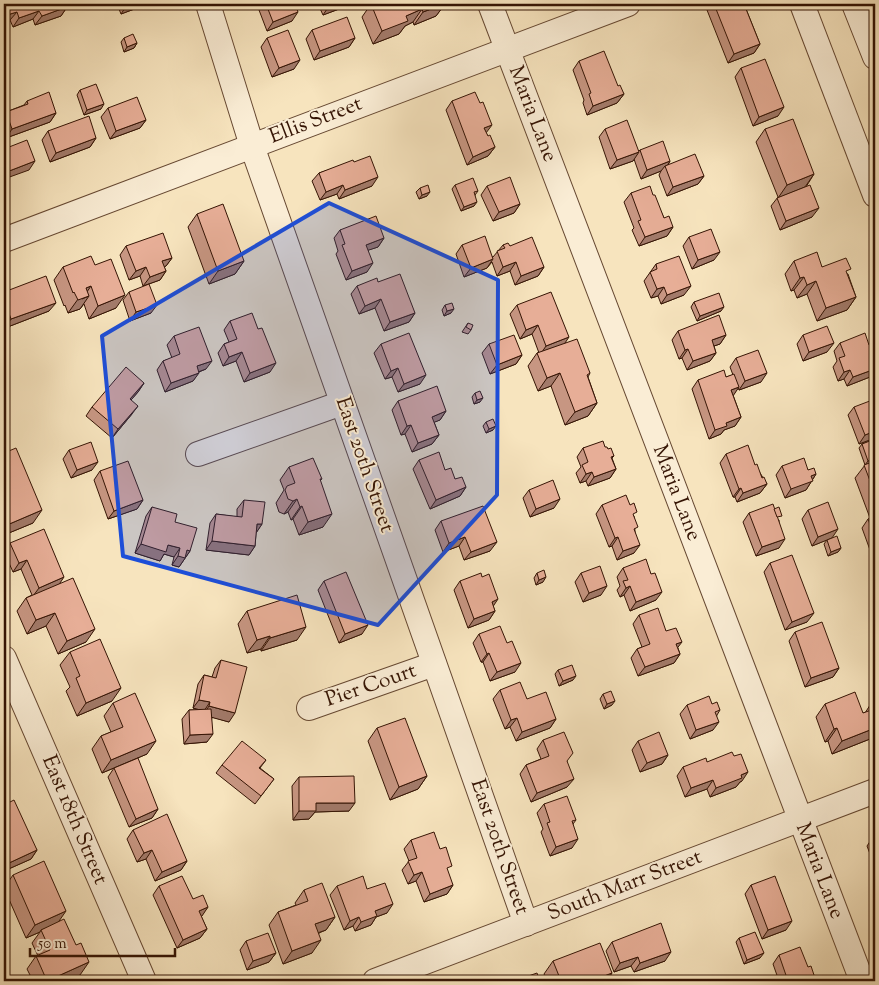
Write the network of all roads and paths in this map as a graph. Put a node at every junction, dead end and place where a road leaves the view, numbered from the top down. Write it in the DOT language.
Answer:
graph roads {
  1 [pos="208,4"];
  2 [pos="490,4"];
  3 [pos="628,4"];
  4 [pos="802,4"];
  5 [pos="854,4"];
  6 [pos="508,49"];
  7 [pos="875,57"];
  8 [pos="252,146"];
  9 [pos="875,194"];
  10 [pos="4,240"];
  11 [pos="342,403"];
  12 [pos="198,454"];
  13 [pos="4,658"];
  14 [pos="434,664"];
  15 [pos="309,708"];
  16 [pos="875,791"];
  17 [pos="799,819"];
  18 [pos="526,924"];
  19 [pos="144,981"];
  20 [pos="376,981"];
  21 [pos="862,981"];
  1 -- 8 [label="street, East 20th Street"];
  2 -- 6 [label="street, Maria Lane"];
  3 -- 6 [label="street, Ellis Street"];
  4 -- 9 [label="street"];
  5 -- 7 [label="street"];
  6 -- 8 [label="street, Ellis Street"];
  6 -- 17 [label="street, Maria Lane"];
  8 -- 10 [label="street, Ellis Street"];
  8 -- 11 [label="street, East 20th Street"];
  11 -- 12 [label="street"];
  11 -- 14 [label="street, East 20th Street"];
  13 -- 19 [label="street, East 18th Street"];
  14 -- 15 [label="street, Pier Court"];
  14 -- 18 [label="street, East 20th Street"];
  16 -- 17 [label="street, South Marr Street"];
  17 -- 18 [label="street, South Marr Street"];
  17 -- 21 [label="street, Maria Lane"];
  18 -- 20 [label="street, South Marr Street"];
}
